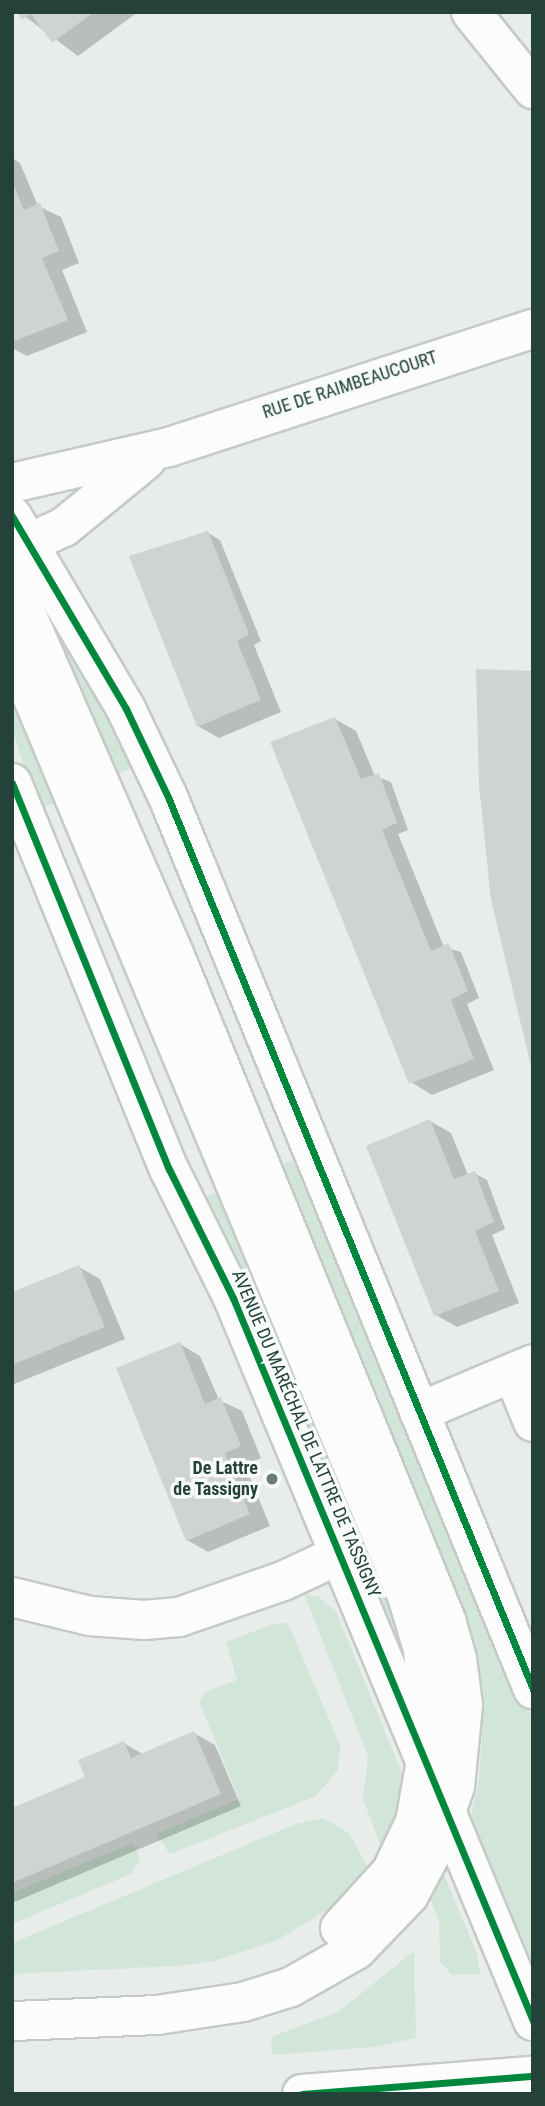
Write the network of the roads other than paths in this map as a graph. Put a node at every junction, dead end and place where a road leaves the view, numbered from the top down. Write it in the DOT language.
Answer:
graph roads {
  1 [pos="471,12"];
  2 [pos="533,89"];
  3 [pos="533,329"];
  4 [pos="169,447"];
  5 [pos="12,483"];
  6 [pos="18,537"];
  7 [pos="12,581"];
  8 [pos="12,648"];
  9 [pos="12,783"];
  10 [pos="523,1368"];
  11 [pos="419,1412"];
  12 [pos="533,1422"];
  13 [pos="341,1554"];
  14 [pos="12,1597"];
  15 [pos="533,1689"];
  16 [pos="427,1765"];
  17 [pos="447,1813"];
  18 [pos="12,1996"];
  19 [pos="12,2021"];
  20 [pos="533,2021"];
  21 [pos="533,2076"];
  22 [pos="302,2094"];
  1 -- 2 [label="street"];
  3 -- 4 [label="street, RUE DE RAIMBEAUCOURT"];
  4 -- 5 [label="street, RUE DE RAIMBEAUCOURT"];
  4 -- 6 [label="street, RUE DE RAIMBEAUCOURT"];
  6 -- 11 [label="street"];
  7 -- 17 [label="street"];
  8 -- 16 [label="street"];
  9 -- 13 [label="street, AVENUE DU MARÉCHAL DE LATTRE DE TASSIGNY"];
  10 -- 11 [label="street"];
  10 -- 12 [label="street"];
  11 -- 15 [label="street"];
  13 -- 14 [label="street"];
  13 -- 16 [label="street, AVENUE DU MARÉCHAL DE LATTRE DE TASSIGNY"];
  16 -- 17 [label="street, AVENUE DU MARÉCHAL DE LATTRE DE TASSIGNY"];
  16 -- 18 [label="street"];
  17 -- 19 [label="street"];
  17 -- 20 [label="street, AVENUE DU MARÉCHAL DE LATTRE DE TASSIGNY"];
  21 -- 22 [label="street"];
}
